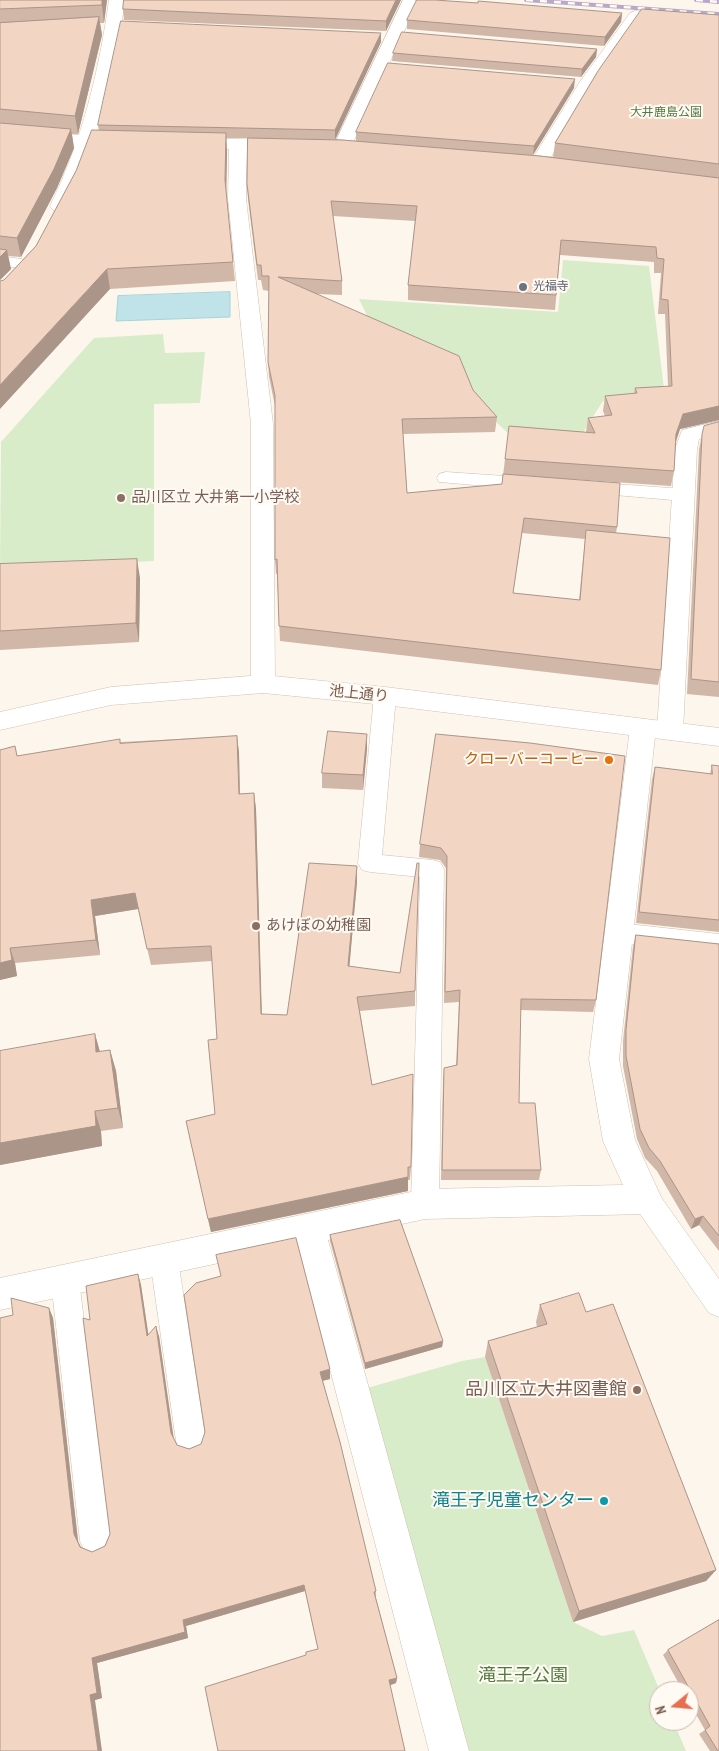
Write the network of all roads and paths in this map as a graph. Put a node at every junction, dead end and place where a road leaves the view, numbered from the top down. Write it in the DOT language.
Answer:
graph roads {
  1 [pos="117,0"];
  2 [pos="409,3"];
  3 [pos="719,22"];
  4 [pos="398,36"];
  5 [pos="373,37"];
  6 [pos="588,50"];
  7 [pos="608,52"];
  8 [pos="568,81"];
  9 [pos="587,83"];
  10 [pos="0,134"];
  11 [pos="87,142"];
  12 [pos="136,142"];
  13 [pos="173,143"];
  14 [pos="238,144"];
  15 [pos="304,146"];
  16 [pos="323,147"];
  17 [pos="342,147"];
  18 [pos="362,149"];
  19 [pos="519,162"];
  20 [pos="539,163"];
  21 [pos="558,166"];
  22 [pos="51,222"];
  23 [pos="38,247"];
  24 [pos="0,261"];
  25 [pos="29,264"];
  26 [pos="12,282"];
  27 [pos="719,428"];
  28 [pos="446,478"];
  29 [pos="684,495"];
  30 [pos="263,684"];
  31 [pos="385,696"];
  32 [pos="0,721"];
  33 [pos="656,729"];
  34 [pos="719,736"];
  35 [pos="619,933"];
  36 [pos="719,944"];
  37 [pos="646,1199"];
  38 [pos="425,1204"];
  39 [pos="310,1228"];
  40 [pos="164,1260"];
  41 [pos="65,1280"];
  42 [pos="0,1294"];
  43 [pos="719,1303"];
  44 [pos="191,1441"];
  45 [pos="96,1541"];
  46 [pos="449,1751"];
  1 -- 11 [label="street"];
  2 -- 4 [label="street"];
  3 -- 7 [label="street"];
  4 -- 5 [label="lane"];
  4 -- 17 [label="street"];
  6 -- 7 [label="lane"];
  7 -- 9 [label="street"];
  8 -- 9 [label="lane"];
  9 -- 20 [label="street"];
  10 -- 11 [label="street"];
  11 -- 12 [label="street"];
  11 -- 22 [label="street"];
  13 -- 14 [label="street"];
  14 -- 15 [label="street"];
  14 -- 30 [label="street"];
  16 -- 17 [label="street"];
  17 -- 18 [label="street"];
  19 -- 20 [label="street"];
  20 -- 21 [label="street"];
  23 -- 25 [label="street"];
  24 -- 25 [label="lane"];
  25 -- 26 [label="street"];
  27 -- 29 [label="street"];
  28 -- 29 [label="lane"];
  29 -- 33 [label="street"];
  30 -- 31 [label="street, 池上通り"];
  30 -- 32 [label="street, 池上通り"];
  31 -- 33 [label="street, 池上通り"];
  31 -- 38 [label="lane"];
  33 -- 34 [label="street, 池上通り"];
  33 -- 35 [label="street"];
  35 -- 36 [label="lane"];
  35 -- 37 [label="street"];
  37 -- 38 [label="street"];
  37 -- 43 [label="lane"];
  38 -- 39 [label="street"];
  39 -- 40 [label="street"];
  39 -- 46 [label="street"];
  40 -- 41 [label="street"];
  40 -- 44 [label="lane"];
  41 -- 42 [label="street"];
  41 -- 45 [label="lane"];
}
